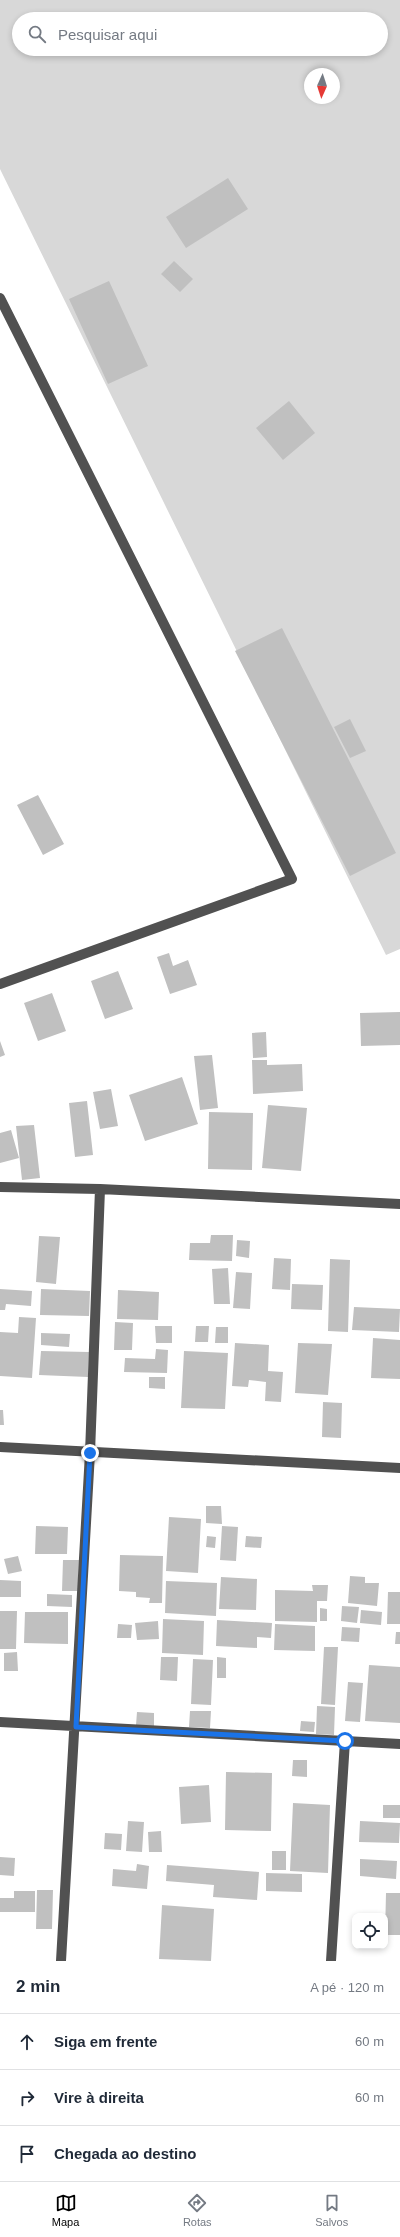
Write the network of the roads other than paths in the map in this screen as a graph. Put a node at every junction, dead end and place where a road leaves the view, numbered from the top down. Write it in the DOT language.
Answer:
graph roads {
  1 [pos="0,298"];
  2 [pos="0,984"];
  3 [pos="0,1187"];
  4 [pos="100,1189"];
  5 [pos="400,1204"];
  6 [pos="0,1447"];
  7 [pos="90,1453"];
  8 [pos="400,1468"];
  9 [pos="0,1722"];
  10 [pos="76,1727"];
  11 [pos="345,1741"];
  12 [pos="400,1744"];
  13 [pos="61,1961"];
  14 [pos="331,1961"];
  1 -- 2 [label="street"];
  3 -- 4 [label="street"];
  4 -- 5 [label="street"];
  4 -- 7 [label="street"];
  6 -- 7 [label="street"];
  7 -- 8 [label="street"];
  7 -- 10 [label="street"];
  9 -- 10 [label="street"];
  10 -- 11 [label="street"];
  10 -- 13 [label="street"];
  11 -- 12 [label="street"];
  11 -- 14 [label="street"];
}
